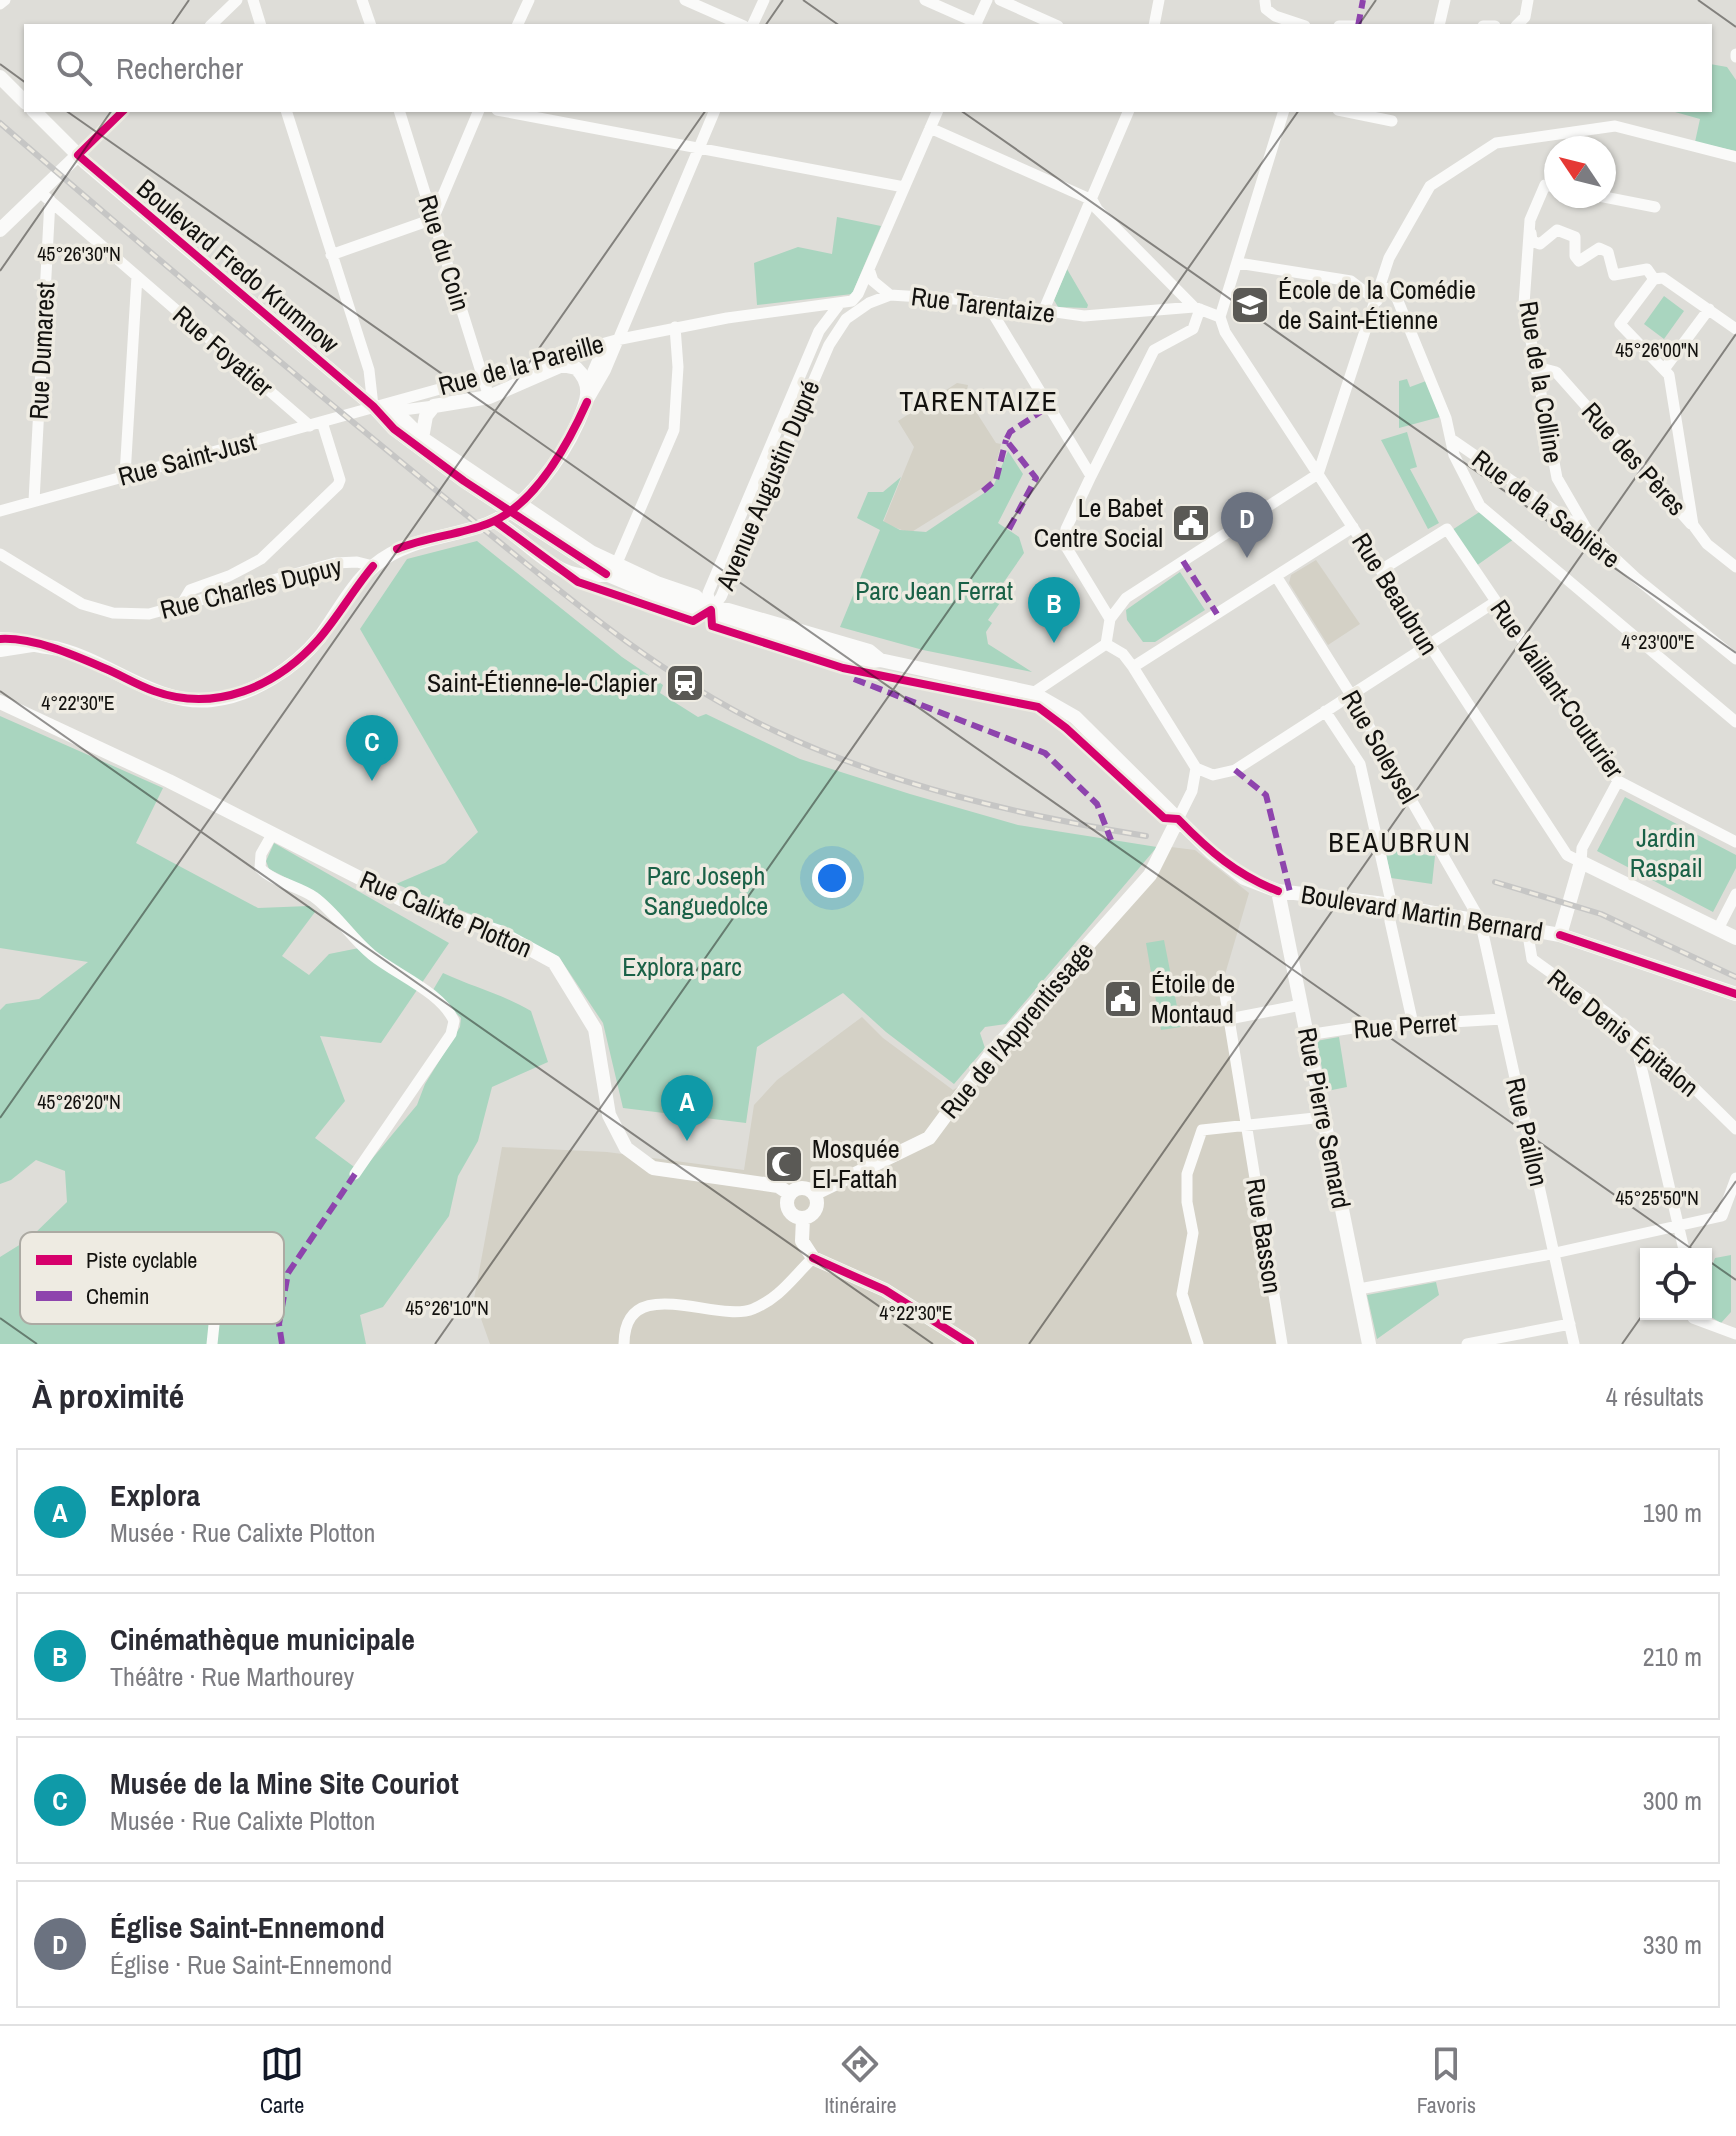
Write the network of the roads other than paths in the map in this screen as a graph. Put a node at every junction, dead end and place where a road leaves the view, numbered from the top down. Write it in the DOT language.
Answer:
graph roads {
  1 [pos="5,0"];
  2 [pos="237,0"];
  3 [pos="253,0"];
  4 [pos="362,0"];
  5 [pos="529,0"];
  6 [pos="685,0"];
  7 [pos="764,0"];
  8 [pos="925,0"];
  9 [pos="987,0"];
  10 [pos="1000,0"];
  11 [pos="1159,0"];
  12 [pos="1264,0"];
  13 [pos="1445,0"];
  14 [pos="1528,0"];
  15 [pos="0,4"];
  16 [pos="212,24"];
  17 [pos="260,24"];
  18 [pos="370,24"];
  19 [pos="518,24"];
  20 [pos="739,24"];
  21 [pos="753,24"];
  22 [pos="976,24"];
  23 [pos="1054,24"];
  24 [pos="1154,24"];
  25 [pos="1299,24"];
  26 [pos="1439,24"];
  27 [pos="1518,24"];
  28 [pos="0,77"];
  29 [pos="24,101"];
  30 [pos="35,112"];
  31 [pos="122,112"];
  32 [pos="287,112"];
  33 [pos="400,112"];
  34 [pos="478,112"];
  35 [pos="508,112"];
  36 [pos="714,112"];
  37 [pos="936,112"];
  38 [pos="1128,112"];
  39 [pos="1283,112"];
  40 [pos="1348,112"];
  41 [pos="1392,121"];
  42 [pos="930,128"];
  43 [pos="699,147"];
  44 [pos="78,155"];
  45 [pos="1736,157"];
  46 [pos="904,187"];
  47 [pos="1544,187"];
  48 [pos="46,196"];
  49 [pos="1616,199"];
  50 [pos="1092,200"];
  51 [pos="1655,207"];
  52 [pos="433,219"];
  53 [pos="1530,220"];
  54 [pos="0,230"];
  55 [pos="331,255"];
  56 [pos="1238,263"];
  57 [pos="869,269"];
  58 [pos="137,276"];
  59 [pos="1654,279"];
  60 [pos="1381,285"];
  61 [pos="890,295"];
  62 [pos="1377,301"];
  63 [pos="986,302"];
  64 [pos="838,306"];
  65 [pos="1197,308"];
  66 [pos="1709,309"];
  67 [pos="1043,312"];
  68 [pos="1220,317"];
  69 [pos="846,319"];
  70 [pos="675,327"];
  71 [pos="1736,329"];
  72 [pos="616,340"];
  73 [pos="562,365"];
  74 [pos="1537,367"];
  75 [pos="1665,368"];
  76 [pos="483,375"];
  77 [pos="588,383"];
  78 [pos="489,397"];
  79 [pos="587,402"];
  80 [pos="373,406"];
  81 [pos="434,406"];
  82 [pos="395,411"];
  83 [pos="322,422"];
  84 [pos="310,426"];
  85 [pos="422,438"];
  86 [pos="1454,441"];
  87 [pos="1318,474"];
  88 [pos="125,475"];
  89 [pos="1091,476"];
  90 [pos="34,501"];
  91 [pos="0,511"];
  92 [pos="495,521"];
  93 [pos="1693,525"];
  94 [pos="1353,527"];
  95 [pos="1590,535"];
  96 [pos="0,554"];
  97 [pos="373,566"];
  98 [pos="1736,567"];
  99 [pos="611,569"];
  100 [pos="1381,570"];
  101 [pos="1276,576"];
  102 [pos="1495,602"];
  103 [pos="180,607"];
  104 [pos="711,610"];
  105 [pos="1110,619"];
  106 [pos="0,639"];
  107 [pos="1106,644"];
  108 [pos="32,645"];
  109 [pos="1428,645"];
  110 [pos="0,650"];
  111 [pos="1736,659"];
  112 [pos="1133,667"];
  113 [pos="1033,693"];
  114 [pos="1351,695"];
  115 [pos="0,702"];
  116 [pos="1325,711"];
  117 [pos="1736,722"];
  118 [pos="1196,768"];
  119 [pos="1618,781"];
  120 [pos="1178,819"];
  121 [pos="273,833"];
  122 [pos="1736,842"];
  123 [pos="1581,862"];
  124 [pos="1278,891"];
  125 [pos="1736,894"];
  126 [pos="1392,906"];
  127 [pos="1480,920"];
  128 [pos="1718,929"];
  129 [pos="1536,930"];
  130 [pos="1560,935"];
  131 [pos="1736,938"];
  132 [pos="1223,982"];
  133 [pos="1736,994"];
  134 [pos="1301,1005"];
  135 [pos="1229,1019"];
  136 [pos="1502,1019"];
  137 [pos="1413,1024"];
  138 [pos="1307,1035"];
  139 [pos="1634,1036"];
  140 [pos="1324,1117"];
  141 [pos="1247,1128"];
  142 [pos="1736,1129"];
  143 [pos="355,1174"];
  144 [pos="1736,1178"];
  145 [pos="790,1194"];
  146 [pos="814,1194"];
  147 [pos="803,1218"];
  148 [pos="1679,1225"];
  149 [pos="1684,1248"];
  150 [pos="1554,1253"];
  151 [pos="813,1258"];
  152 [pos="1359,1289"];
  153 [pos="1696,1320"];
  154 [pos="214,1324"];
  155 [pos="1570,1324"];
  156 [pos="1736,1334"];
  157 [pos="212,1344"];
  158 [pos="624,1344"];
  159 [pos="970,1344"];
  160 [pos="1198,1344"];
  161 [pos="1282,1344"];
  162 [pos="1369,1344"];
  163 [pos="1467,1344"];
  164 [pos="1574,1344"];
  1 -- 15 [label="street"];
  2 -- 16 [label="street"];
  3 -- 17 [label="street"];
  4 -- 18 [label="street"];
  5 -- 19 [label="street"];
  6 -- 20 [label="street"];
  7 -- 21 [label="street"];
  8 -- 22 [label="street"];
  9 -- 22 [label="street"];
  10 -- 23 [label="street"];
  11 -- 24 [label="street"];
  12 -- 25 [label="street"];
  13 -- 26 [label="street"];
  14 -- 27 [label="street"];
  28 -- 29 [label="main road"];
  30 -- 44 [label="main road, Boulevard Fredo Krumnow"];
  31 -- 44 [label="street"];
  32 -- 55 [label="street"];
  33 -- 52 [label="street, Rue du Coin"];
  34 -- 52 [label="street"];
  35 -- 43 [label="street"];
  36 -- 43 [label="street"];
  37 -- 42 [label="street, Avenue Augustin Dupré"];
  38 -- 50 [label="street"];
  39 -- 56 [label="street"];
  40 -- 41 [label="street"];
  42 -- 46 [label="street, Avenue Augustin Dupré"];
  42 -- 50 [label="street"];
  43 -- 46 [label="street"];
  43 -- 72 [label="street"];
  44 -- 48 [label="main road"];
  44 -- 80 [label="main road, Boulevard Fredo Krumnow"];
  45 -- 60 [label="street"];
  46 -- 57 [label="street, Avenue Augustin Dupré"];
  47 -- 53 [label="street"];
  48 -- 54 [label="main road"];
  48 -- 58 [label="street, Rue Foyatier"];
  48 -- 90 [label="street, Rue Dumarest"];
  49 -- 51 [label="street"];
  50 -- 65 [label="street"];
  50 -- 67 [label="street"];
  52 -- 55 [label="street"];
  52 -- 76 [label="street, Rue du Coin"];
  53 -- 59 [label="street"];
  53 -- 74 [label="street, Rue de la Colline"];
  55 -- 80 [label="street"];
  56 -- 62 [label="street"];
  56 -- 68 [label="street"];
  57 -- 61 [label="street"];
  57 -- 64 [label="street, Avenue Augustin Dupré"];
  58 -- 84 [label="street, Rue Foyatier"];
  58 -- 88 [label="street"];
  59 -- 66 [label="street"];
  59 -- 75 [label="street"];
  60 -- 62 [label="street"];
  60 -- 86 [label="street, Rue de la Sablière"];
  61 -- 63 [label="street, Rue Tarentaize"];
  61 -- 69 [label="street, Rue Tarentaize"];
  62 -- 87 [label="street"];
  63 -- 67 [label="street, Rue Tarentaize"];
  63 -- 89 [label="street"];
  64 -- 69 [label="street"];
  64 -- 70 [label="street"];
  64 -- 104 [label="street, Avenue Augustin Dupré"];
  65 -- 67 [label="street, Rue Tarentaize"];
  65 -- 68 [label="street, Rue Tarentaize"];
  65 -- 89 [label="street"];
  66 -- 71 [label="street"];
  66 -- 75 [label="street"];
  68 -- 87 [label="street, Rue Beaubrun"];
  69 -- 104 [label="street, Avenue Augustin Dupré"];
  70 -- 72 [label="street"];
  70 -- 99 [label="street"];
  72 -- 73 [label="street, Rue de la Pareille"];
  72 -- 76 [label="street, Rue de la Pareille"];
  72 -- 77 [label="street"];
  72 -- 79 [label="street"];
  73 -- 77 [label="main road, Rue de la Pareille"];
  73 -- 78 [label="main road, Rue de la Pareille"];
  74 -- 93 [label="street, Rue des Pères"];
  74 -- 95 [label="street, Rue de la Colline"];
  75 -- 93 [label="street, Rue des Pères"];
  76 -- 78 [label="street, Rue du Coin"];
  76 -- 80 [label="street, Rue de la Pareille"];
  77 -- 79 [label="main road"];
  78 -- 81 [label="main road, Rue de la Pareille"];
  79 -- 92 [label="main road"];
  80 -- 82 [label="main road"];
  80 -- 83 [label="street, Rue Saint-Just"];
  80 -- 99 [label="main road, Boulevard Fredo Krumnow"];
  81 -- 82 [label="street, Rue de la Pareille"];
  81 -- 85 [label="main road"];
  82 -- 85 [label="main road"];
  83 -- 84 [label="street, Rue Saint-Just"];
  83 -- 103 [label="street"];
  84 -- 88 [label="street, Rue Saint-Just"];
  85 -- 99 [label="main road"];
  86 -- 95 [label="street, Rue de la Sablière"];
  86 -- 117 [label="street"];
  87 -- 94 [label="street, Rue Beaubrun"];
  87 -- 105 [label="street"];
  88 -- 90 [label="street, Rue Saint-Just"];
  89 -- 105 [label="street"];
  90 -- 91 [label="street, Rue Saint-Just"];
  92 -- 97 [label="main road"];
  92 -- 99 [label="main road"];
  93 -- 98 [label="street, Rue des Pères"];
  94 -- 100 [label="street, Rue Beaubrun"];
  94 -- 101 [label="street"];
  95 -- 111 [label="street, Rue de la Sablière"];
  96 -- 103 [label="street, Rue Charles Dupuy"];
  97 -- 103 [label="street, Rue Charles Dupuy"];
  97 -- 108 [label="main road"];
  99 -- 104 [label="main road, Boulevard Martin Bernard"];
  100 -- 102 [label="street, Rue Vaillant-Couturier"];
  100 -- 109 [label="street, Rue Beaubrun"];
  101 -- 112 [label="street"];
  101 -- 114 [label="street, Rue Soleysel"];
  102 -- 109 [label="street"];
  102 -- 119 [label="street, Rue Vaillant-Couturier"];
  104 -- 113 [label="main road, Boulevard Martin Bernard"];
  105 -- 107 [label="street"];
  106 -- 108 [label="main road"];
  107 -- 112 [label="street"];
  107 -- 113 [label="street"];
  108 -- 110 [label="main road"];
  109 -- 114 [label="street"];
  109 -- 123 [label="street, Rue Beaubrun"];
  112 -- 118 [label="street"];
  113 -- 120 [label="main road, Boulevard Martin Bernard"];
  114 -- 116 [label="street"];
  114 -- 127 [label="street, Rue Soleysel"];
  115 -- 121 [label="main road, Rue Calixte Plotton"];
  116 -- 118 [label="street"];
  116 -- 126 [label="street"];
  118 -- 120 [label="street"];
  119 -- 122 [label="street, Rue Vaillant-Couturier"];
  119 -- 123 [label="street"];
  120 -- 124 [label="main road, Boulevard Martin Bernard"];
  120 -- 146 [label="main road, Rue de l'Apprentissage"];
  121 -- 143 [label="street"];
  121 -- 145 [label="main road, Rue Calixte Plotton"];
  123 -- 128 [label="main road"];
  123 -- 130 [label="main road"];
  124 -- 126 [label="main road, Boulevard Martin Bernard"];
  124 -- 134 [label="main road, Rue Pierre Semard"];
  125 -- 128 [label="street"];
  126 -- 127 [label="main road, Boulevard Martin Bernard"];
  126 -- 137 [label="street"];
  127 -- 129 [label="main road, Boulevard Martin Bernard"];
  127 -- 136 [label="street, Rue Paillon"];
  128 -- 131 [label="main road"];
  129 -- 130 [label="main road, Boulevard Martin Bernard"];
  129 -- 139 [label="street, Rue Denis Épitalon"];
  130 -- 133 [label="main road, Boulevard Martin Bernard"];
  132 -- 135 [label="street, Rue Basson"];
  134 -- 135 [label="street"];
  134 -- 138 [label="main road, Rue Pierre Semard"];
  135 -- 141 [label="street, Rue Basson"];
  136 -- 137 [label="street, Rue Perret"];
  136 -- 150 [label="street, Rue Paillon"];
  137 -- 138 [label="street, Rue Perret"];
  138 -- 140 [label="main road, Rue Pierre Semard"];
  139 -- 142 [label="street, Rue Denis Épitalon"];
  139 -- 148 [label="street"];
  140 -- 141 [label="street"];
  140 -- 152 [label="main road, Rue Pierre Semard"];
  141 -- 160 [label="street"];
  141 -- 161 [label="street, Rue Basson"];
  144 -- 148 [label="street"];
  145 -- 146 [label="main road"];
  145 -- 147 [label="main road"];
  146 -- 147 [label="main road"];
  147 -- 151 [label="main road"];
  148 -- 149 [label="street"];
  148 -- 150 [label="street"];
  150 -- 152 [label="street"];
  150 -- 155 [label="street, Rue Paillon"];
  151 -- 158 [label="street"];
  151 -- 159 [label="main road"];
  152 -- 162 [label="main road, Rue Pierre Semard"];
  153 -- 156 [label="street"];
  154 -- 157 [label="street"];
  155 -- 163 [label="street"];
  155 -- 164 [label="street, Rue Paillon"];
}
